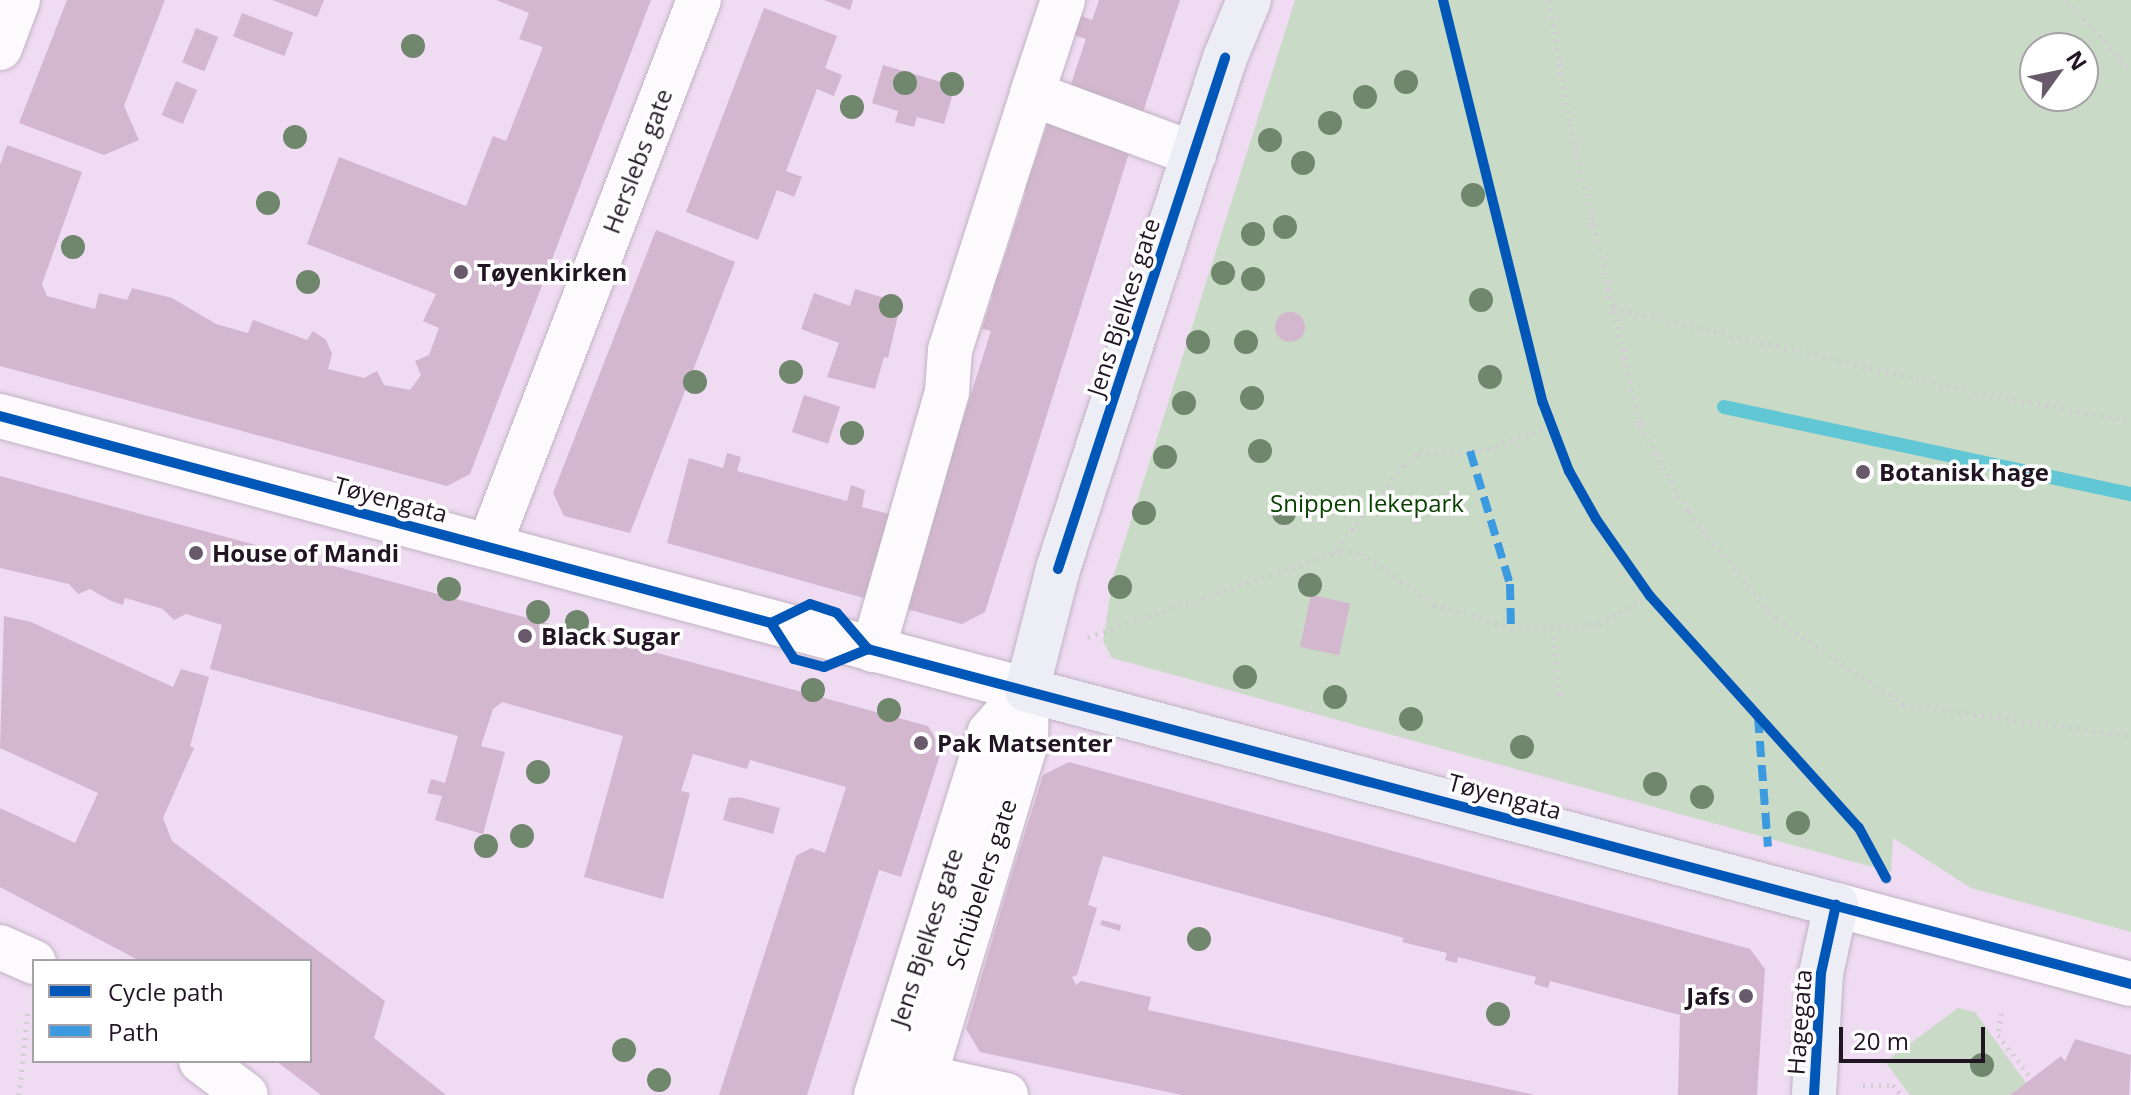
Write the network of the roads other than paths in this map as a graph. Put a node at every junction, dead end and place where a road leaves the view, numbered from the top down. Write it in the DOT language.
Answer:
graph roads {
  1 [pos="18,0"];
  2 [pos="699,0"];
  3 [pos="1063,0"];
  4 [pos="1237,0"];
  5 [pos="1249,0"];
  6 [pos="0,48"];
  7 [pos="1225,58"];
  8 [pos="1032,94"];
  9 [pos="1194,154"];
  10 [pos="0,416"];
  11 [pos="489,546"];
  12 [pos="873,650"];
  13 [pos="1027,690"];
  14 [pos="1836,905"];
  15 [pos="0,947"];
  16 [pos="32,961"];
  17 [pos="2131,984"];
  18 [pos="204,1063"];
  19 [pos="922,1086"];
  20 [pos="246,1095"];
  21 [pos="876,1095"];
  22 [pos="1006,1095"];
  23 [pos="1814,1095"];
  1 -- 6 [label="street"];
  2 -- 11 [label="street, Herslebs gate"];
  3 -- 8 [label="street"];
  4 -- 7 [label="main road, Jens Bjelkes gate"];
  5 -- 7 [label="main road, Jens Bjelkes gate"];
  7 -- 9 [label="main road, Jens Bjelkes gate"];
  8 -- 9 [label="street"];
  8 -- 12 [label="street"];
  9 -- 13 [label="main road, Jens Bjelkes gate"];
  10 -- 11 [label="street, Tøyengata"];
  11 -- 12 [label="street, Tøyengata"];
  12 -- 13 [label="street, Tøyengata"];
  13 -- 14 [label="main road, Tøyengata"];
  13 -- 19 [label="street, Schübelers gate"];
  13 -- 21 [label="street, Jens Bjelkes gate"];
  14 -- 17 [label="street, Tøyengata"];
  14 -- 23 [label="main road, Hagegata"];
  15 -- 16 [label="street"];
  18 -- 20 [label="street"];
  19 -- 22 [label="street, Schübelers gate"];
}
